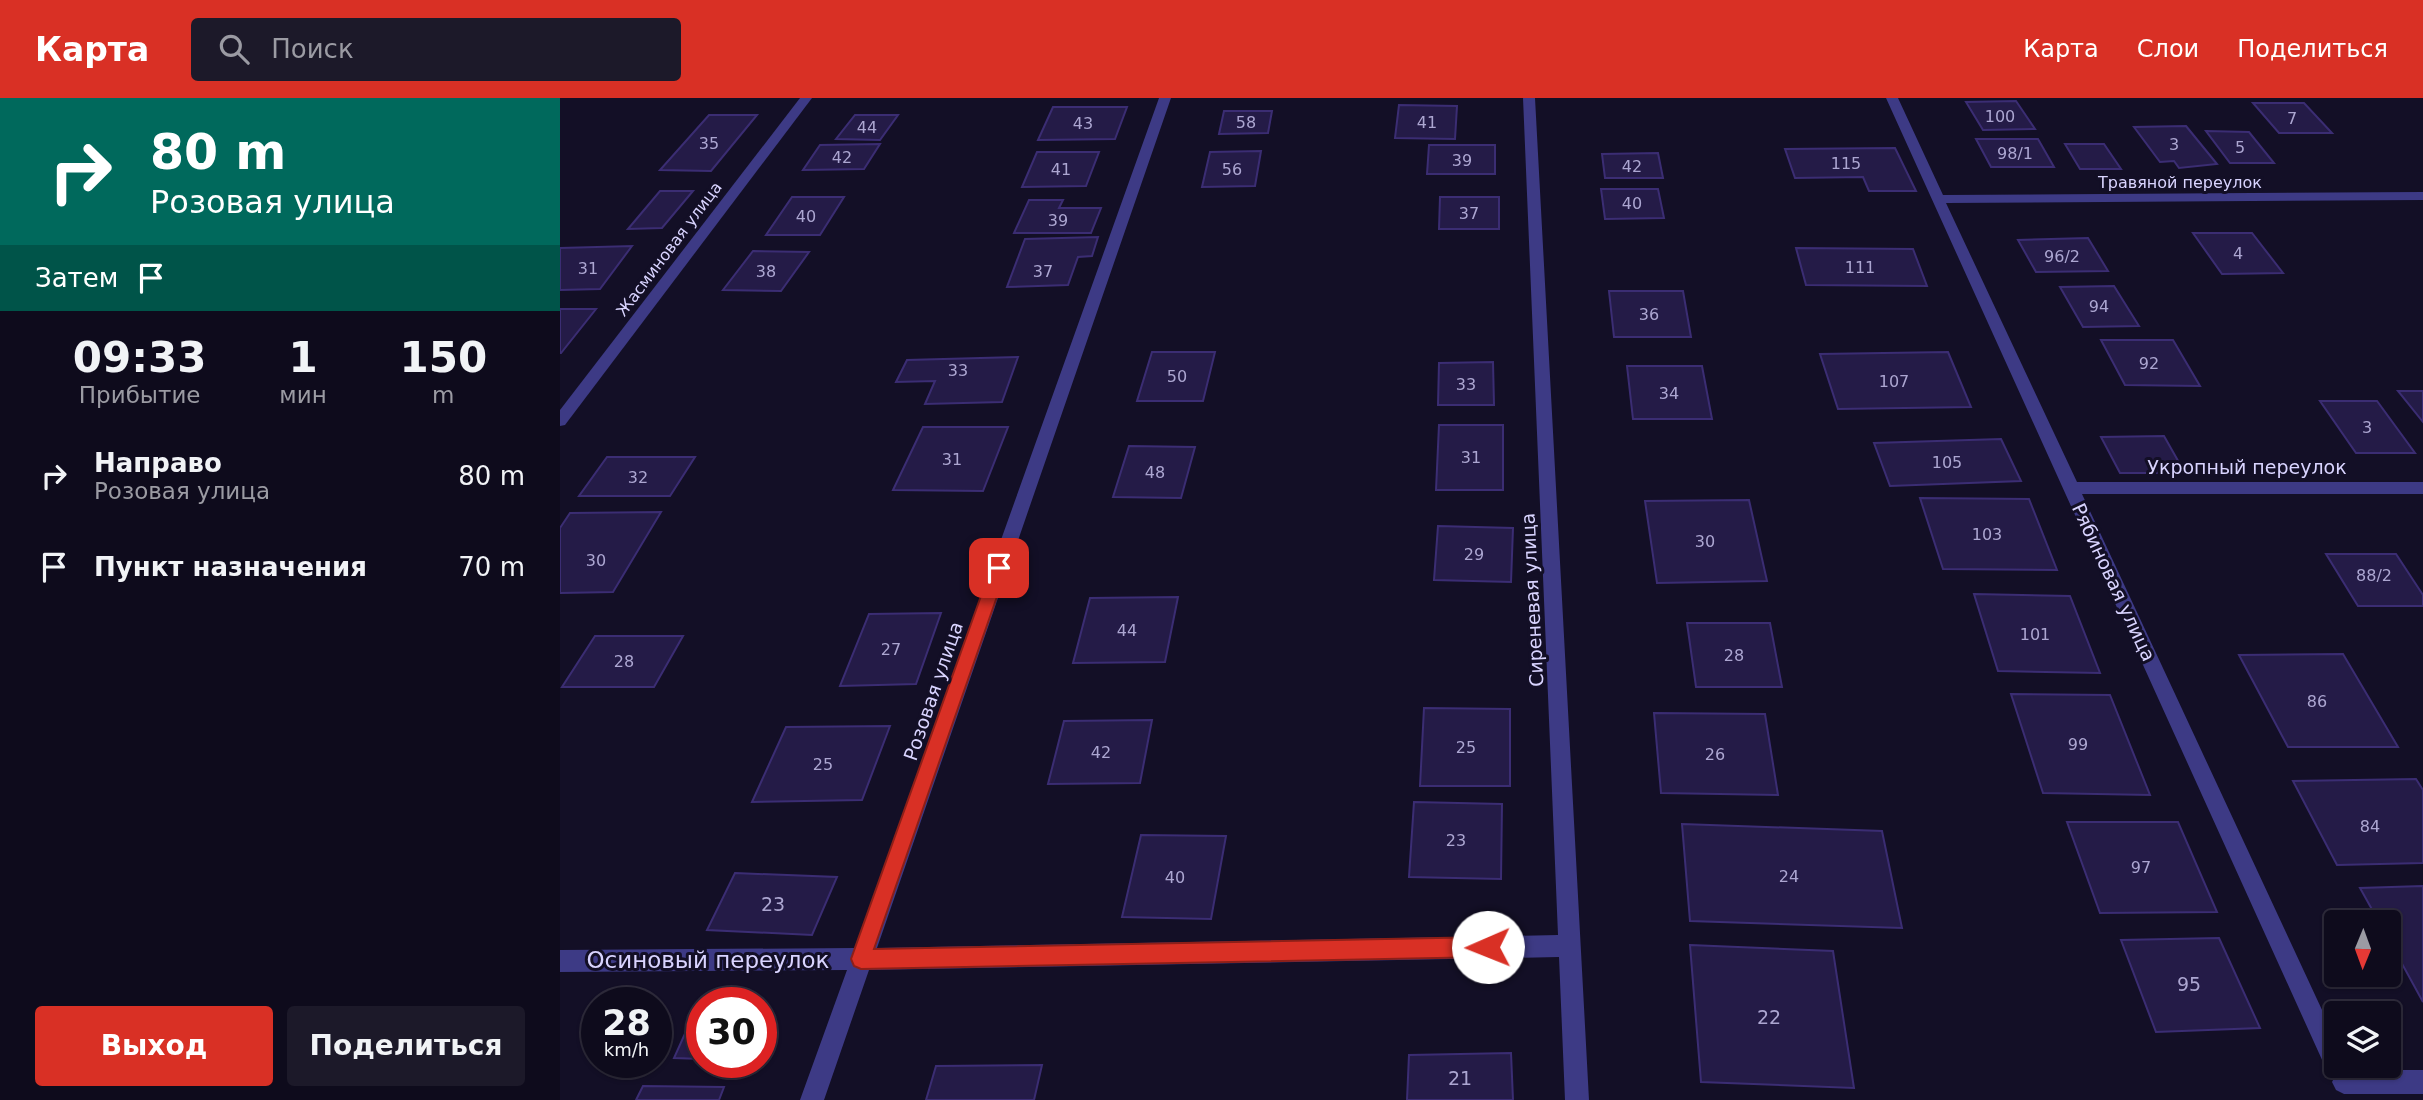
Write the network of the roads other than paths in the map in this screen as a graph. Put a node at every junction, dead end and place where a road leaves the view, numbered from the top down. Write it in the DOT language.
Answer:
graph roads {
  1 [pos="806,98"];
  2 [pos="1165,98"];
  3 [pos="1529,98"];
  4 [pos="1892,98"];
  5 [pos="2423,196"];
  6 [pos="1937,199"];
  7 [pos="560,421"];
  8 [pos="2071,488"];
  9 [pos="2423,488"];
  10 [pos="1570,946"];
  11 [pos="861,959"];
  12 [pos="560,961"];
  13 [pos="2324,1039"];
  14 [pos="2342,1078"];
  15 [pos="2423,1082"];
  16 [pos="812,1100"];
  17 [pos="1577,1100"];
  1 -- 7 [label="street, Жасминовая улица"];
  2 -- 11 [label="street, Розовая улица"];
  3 -- 10 [label="street, Сиреневая улица"];
  4 -- 6 [label="street, Рябиновая улица"];
  5 -- 6 [label="street, Травяной переулок"];
  6 -- 8 [label="street, Рябиновая улица"];
  8 -- 9 [label="street, Укропный переулок"];
  8 -- 13 [label="street, Рябиновая улица"];
  10 -- 11 [label="street, Осиновый переулок"];
  10 -- 17 [label="street, Сиреневая улица"];
  11 -- 12 [label="street, Осиновый переулок"];
  11 -- 16 [label="street, Розовая улица"];
  14 -- 15 [label="street"];
}
